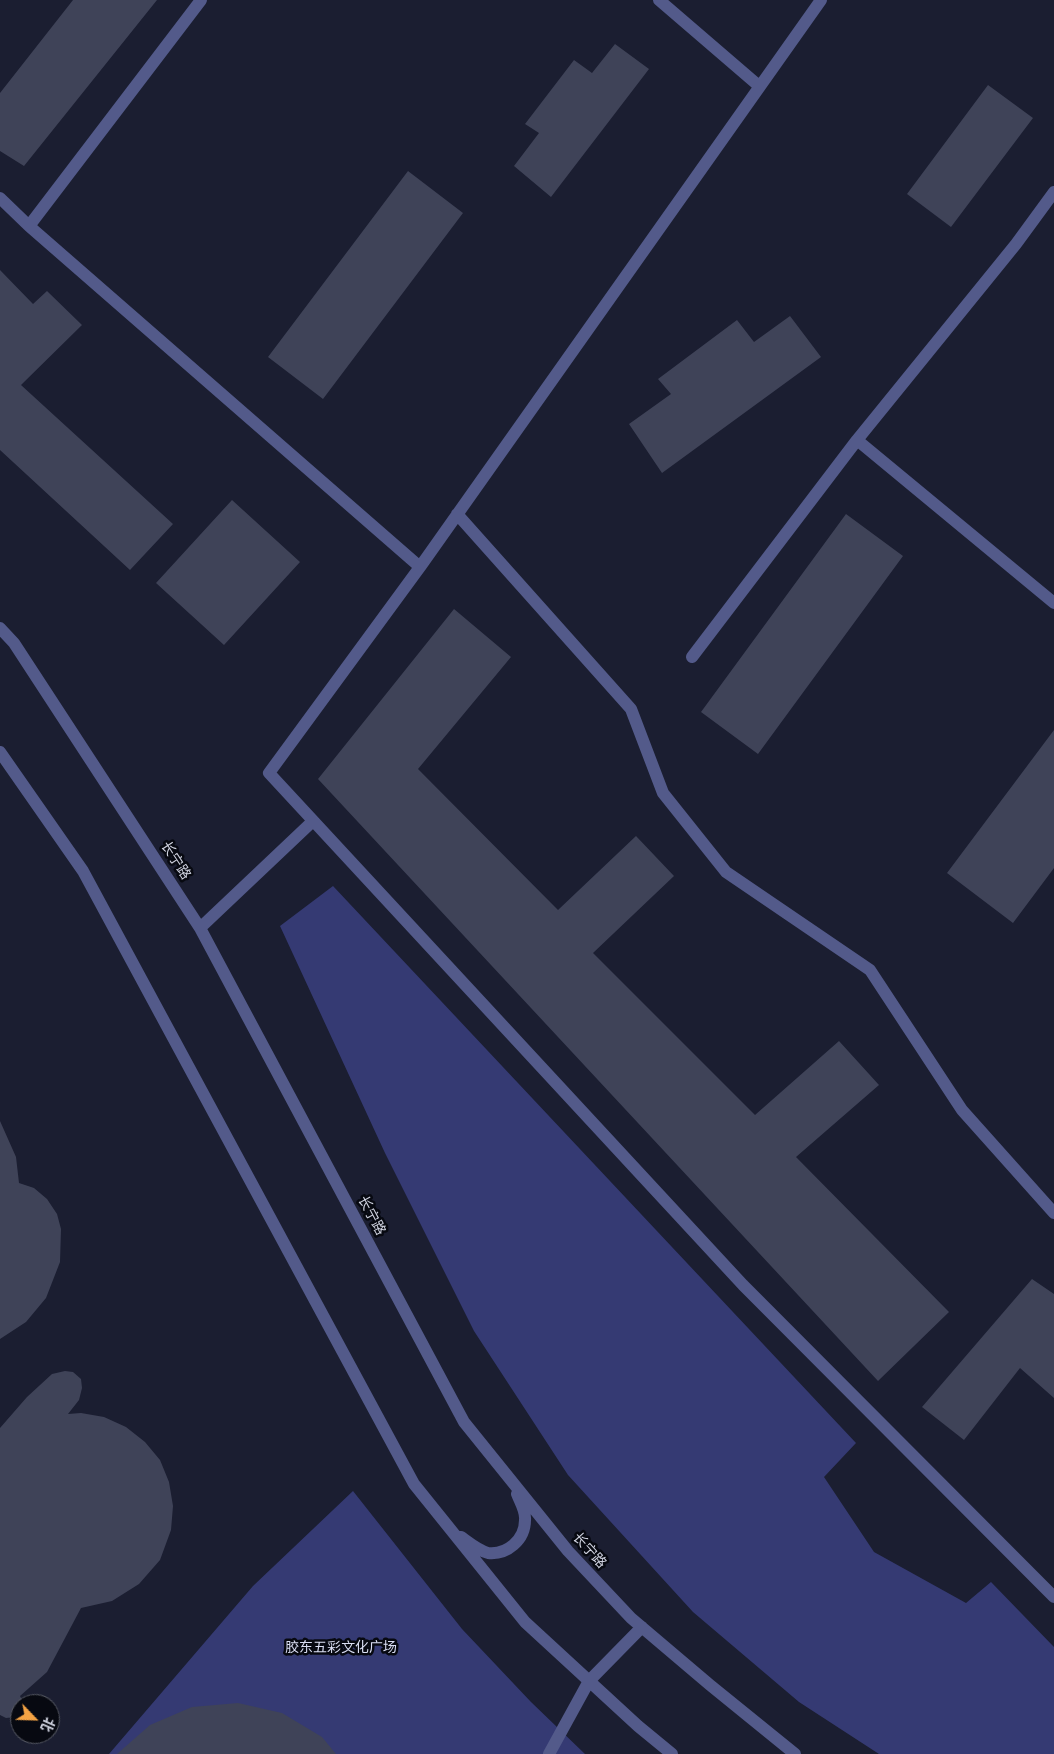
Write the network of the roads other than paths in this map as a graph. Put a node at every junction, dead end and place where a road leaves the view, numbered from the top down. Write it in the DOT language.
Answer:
graph roads {
  1 [pos="201,0"];
  2 [pos="659,0"];
  3 [pos="820,0"];
  4 [pos="759,86"];
  5 [pos="1054,192"];
  6 [pos="0,198"];
  7 [pos="29,226"];
  8 [pos="857,440"];
  9 [pos="457,514"];
  10 [pos="420,567"];
  11 [pos="1054,602"];
  12 [pos="0,628"];
  13 [pos="692,656"];
  14 [pos="0,752"];
  15 [pos="313,820"];
  16 [pos="200,928"];
  17 [pos="1054,1214"];
  18 [pos="506,1472"];
  19 [pos="452,1532"];
  20 [pos="1054,1597"];
  21 [pos="642,1627"];
  22 [pos="589,1681"];
  23 [pos="549,1754"];
  24 [pos="672,1754"];
  25 [pos="795,1754"];
  1 -- 7 [label="street"];
  2 -- 4 [label="street"];
  3 -- 4 [label="street"];
  4 -- 9 [label="street"];
  5 -- 8 [label="street"];
  6 -- 7 [label="street"];
  7 -- 10 [label="street"];
  8 -- 11 [label="street"];
  8 -- 13 [label="street"];
  9 -- 10 [label="street"];
  9 -- 17 [label="street"];
  10 -- 15 [label="street"];
  12 -- 16 [label="street, 长宁路"];
  14 -- 19 [label="street"];
  15 -- 16 [label="street"];
  15 -- 20 [label="street"];
  16 -- 18 [label="street, 长宁路"];
  18 -- 19 [label="street"];
  18 -- 21 [label="street, 长宁路"];
  19 -- 22 [label="street"];
  21 -- 22 [label="street"];
  21 -- 25 [label="street, 长宁路"];
  22 -- 23 [label="street"];
  22 -- 24 [label="street"];
}
